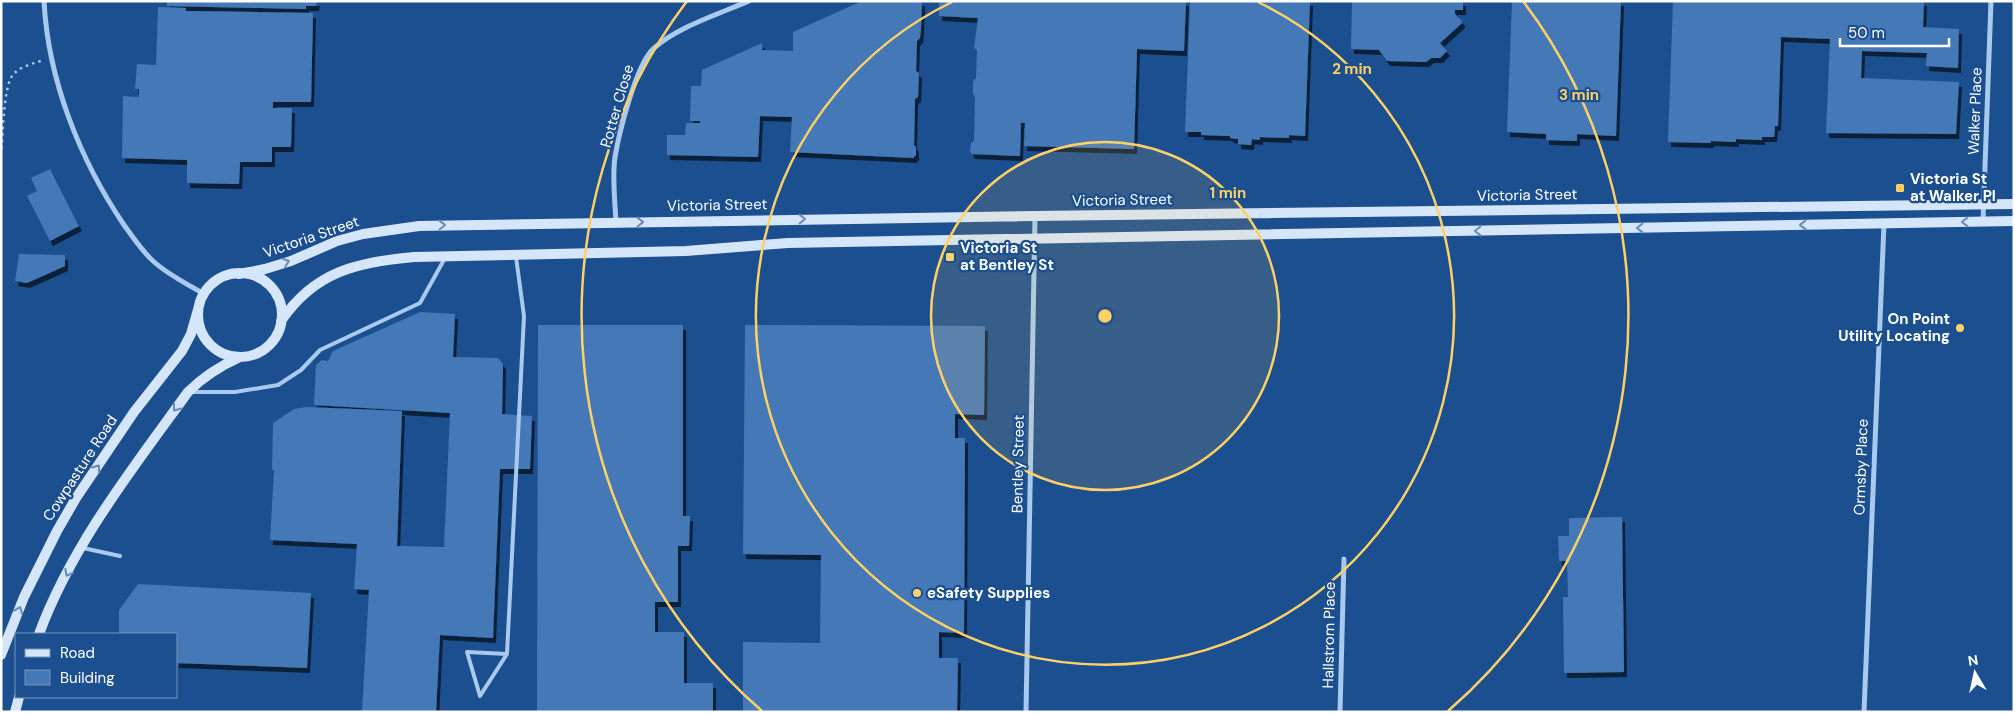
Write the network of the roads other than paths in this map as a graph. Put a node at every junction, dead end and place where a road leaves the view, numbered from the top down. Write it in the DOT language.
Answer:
graph roads {
  1 [pos="44,1"];
  2 [pos="749,1"];
  3 [pos="1991,1"];
  4 [pos="1984,204"];
  5 [pos="2014,204"];
  6 [pos="1035,216"];
  7 [pos="1983,221"];
  8 [pos="2014,221"];
  9 [pos="616,222"];
  10 [pos="1884,223"];
  11 [pos="1035,239"];
  12 [pos="515,254"];
  13 [pos="446,256"];
  14 [pos="238,274"];
  15 [pos="204,294"];
  16 [pos="199,306"];
  17 [pos="282,322"];
  18 [pos="240,357"];
  19 [pos="188,392"];
  20 [pos="81,547"];
  21 [pos="120,556"];
  22 [pos="1344,559"];
  23 [pos="40,633"];
  24 [pos="507,654"];
  25 [pos="1,655"];
  26 [pos="19,698"];
  27 [pos="15,712"];
  28 [pos="1026,712"];
  29 [pos="1340,712"];
  30 [pos="1864,712"];
  1 -- 15 [label="street"];
  2 -- 9 [label="street, Potter Close"];
  3 -- 4 [label="street, Walker Place"];
  4 -- 5 [label="main road, Victoria Street"];
  4 -- 6 [label="main road, Victoria Street"];
  4 -- 7 [label="street, Walker Place"];
  9 -- 6 [label="main road, Victoria Street, one-way"];
  6 -- 11 [label="street, Bentley Street"];
  7 -- 8 [label="main road"];
  7 -- 10 [label="main road, one-way"];
  14 -- 9 [label="main road, Victoria Street, one-way"];
  10 -- 11 [label="main road, one-way"];
  10 -- 30 [label="street, Ormsby Place"];
  11 -- 12 [label="main road"];
  11 -- 28 [label="street, Bentley Street"];
  12 -- 13 [label="main road"];
  12 -- 24 [label="lane"];
  13 -- 17 [label="main road"];
  13 -- 19 [label="lane"];
  14 -- 15 [label="main road"];
  14 -- 17 [label="main road"];
  15 -- 16 [label="main road"];
  16 -- 18 [label="main road"];
  25 -- 16 [label="main road, Cowpasture Road, one-way"];
  17 -- 18 [label="main road"];
  18 -- 19 [label="main road"];
  19 -- 20 [label="main road, one-way"];
  20 -- 21 [label="lane"];
  20 -- 23 [label="main road, one-way"];
  22 -- 29 [label="street, Hallstrom Place"];
  24 -- 24 [label="lane"];
  26 -- 27 [label="main road"];
}
